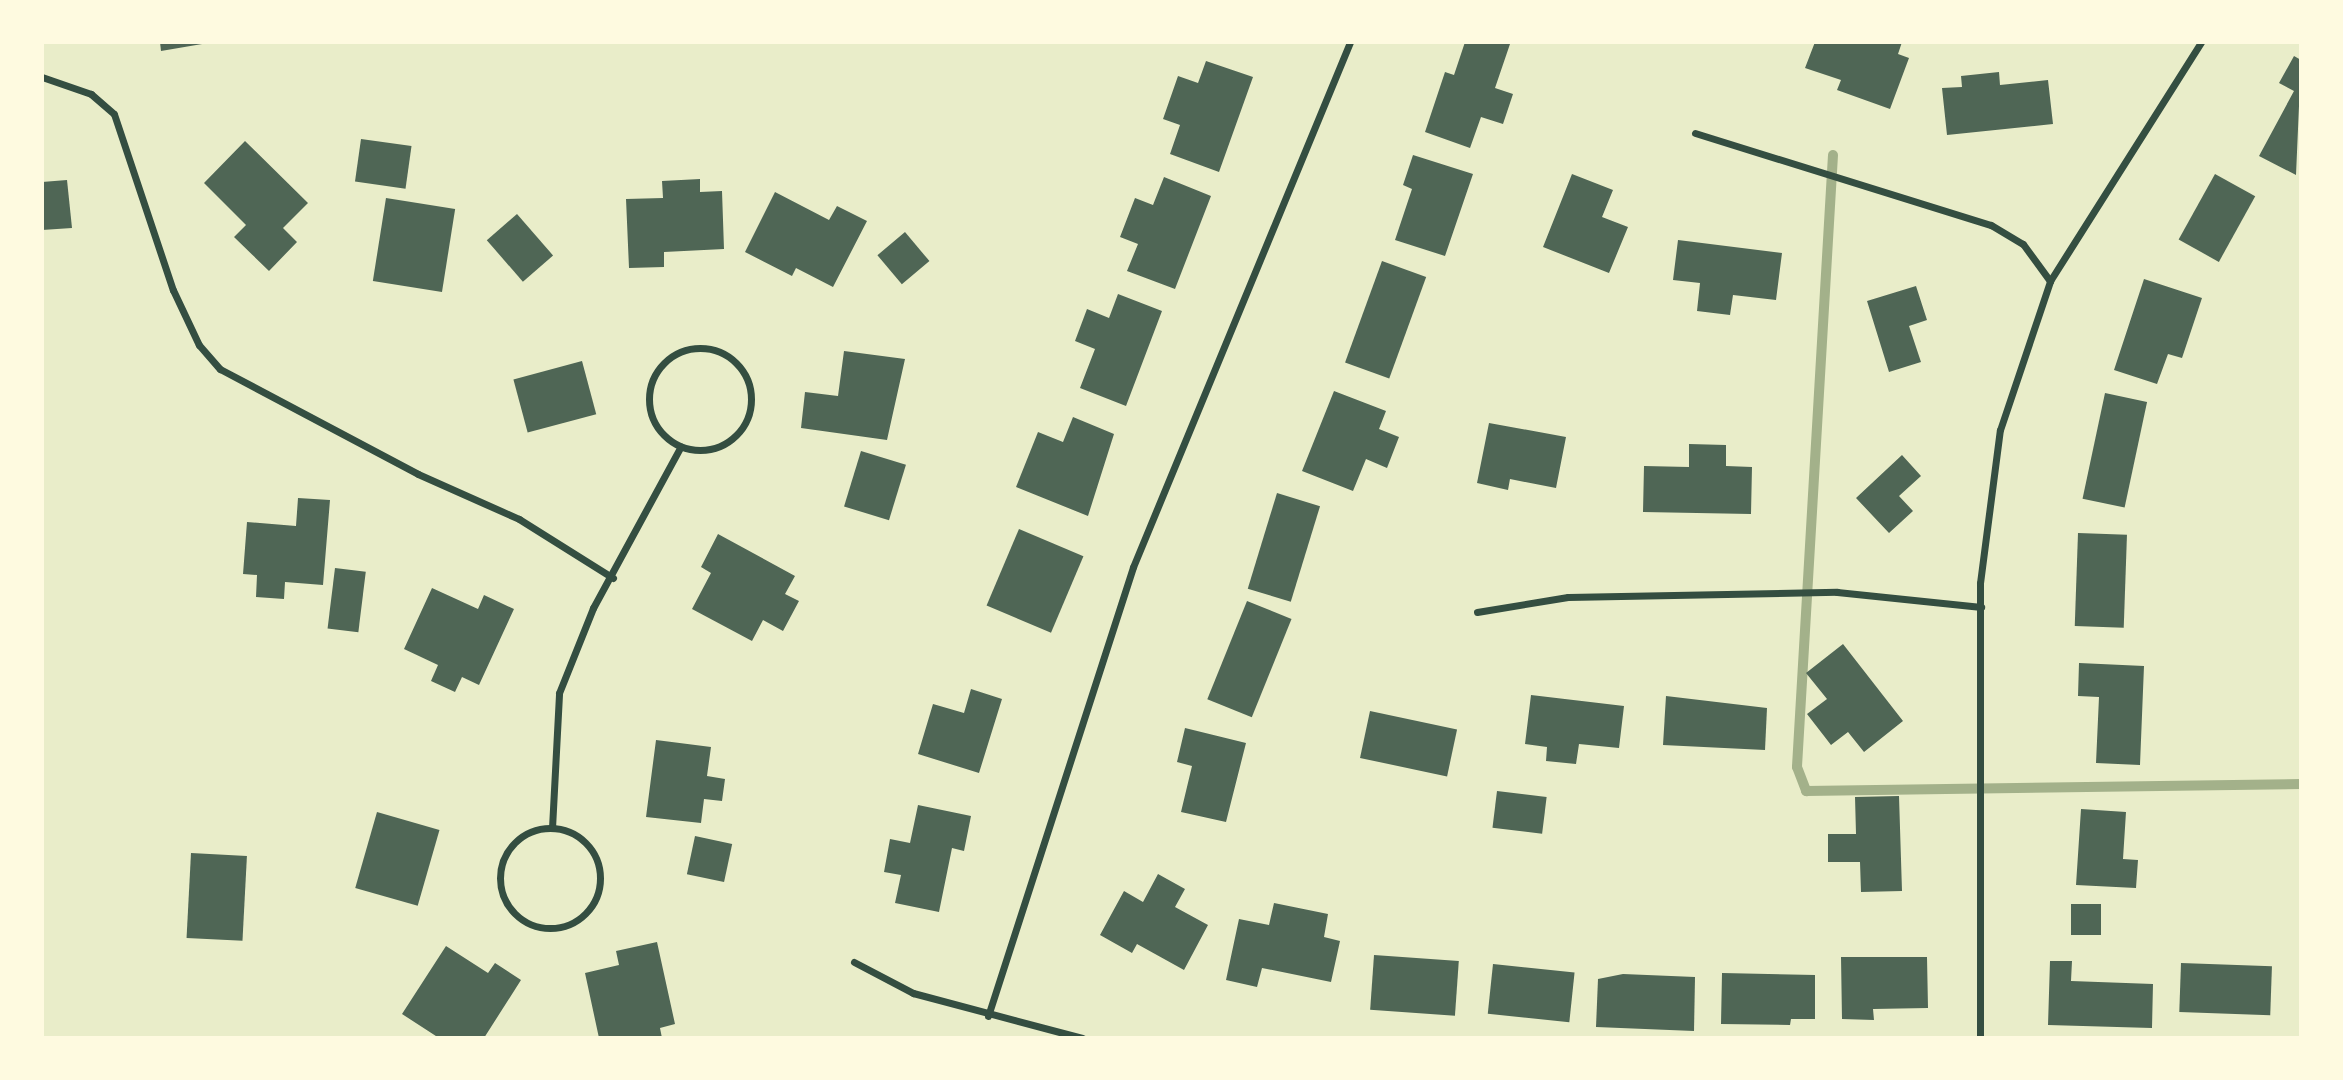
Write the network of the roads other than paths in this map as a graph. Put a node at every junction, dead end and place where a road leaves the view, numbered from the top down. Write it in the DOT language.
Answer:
graph roads {
  1 [pos="1350,42"];
  2 [pos="2202,42"];
  3 [pos="42,77"];
  4 [pos="1696,133"];
  5 [pos="2050,281"];
  6 [pos="681,446"];
  7 [pos="613,578"];
  8 [pos="1981,607"];
  9 [pos="1478,612"];
  10 [pos="552,828"];
  11 [pos="854,962"];
  12 [pos="988,1016"];
  13 [pos="1082,1038"];
  14 [pos="1980,1038"];
  1 -- 12 [label="street"];
  2 -- 5 [label="street"];
  3 -- 7 [label="street"];
  4 -- 5 [label="street"];
  5 -- 8 [label="street"];
  6 -- 6 [label="street"];
  6 -- 7 [label="street"];
  7 -- 10 [label="street"];
  8 -- 9 [label="street"];
  8 -- 14 [label="street"];
  10 -- 10 [label="street"];
  11 -- 12 [label="street"];
  12 -- 13 [label="street"];
}
